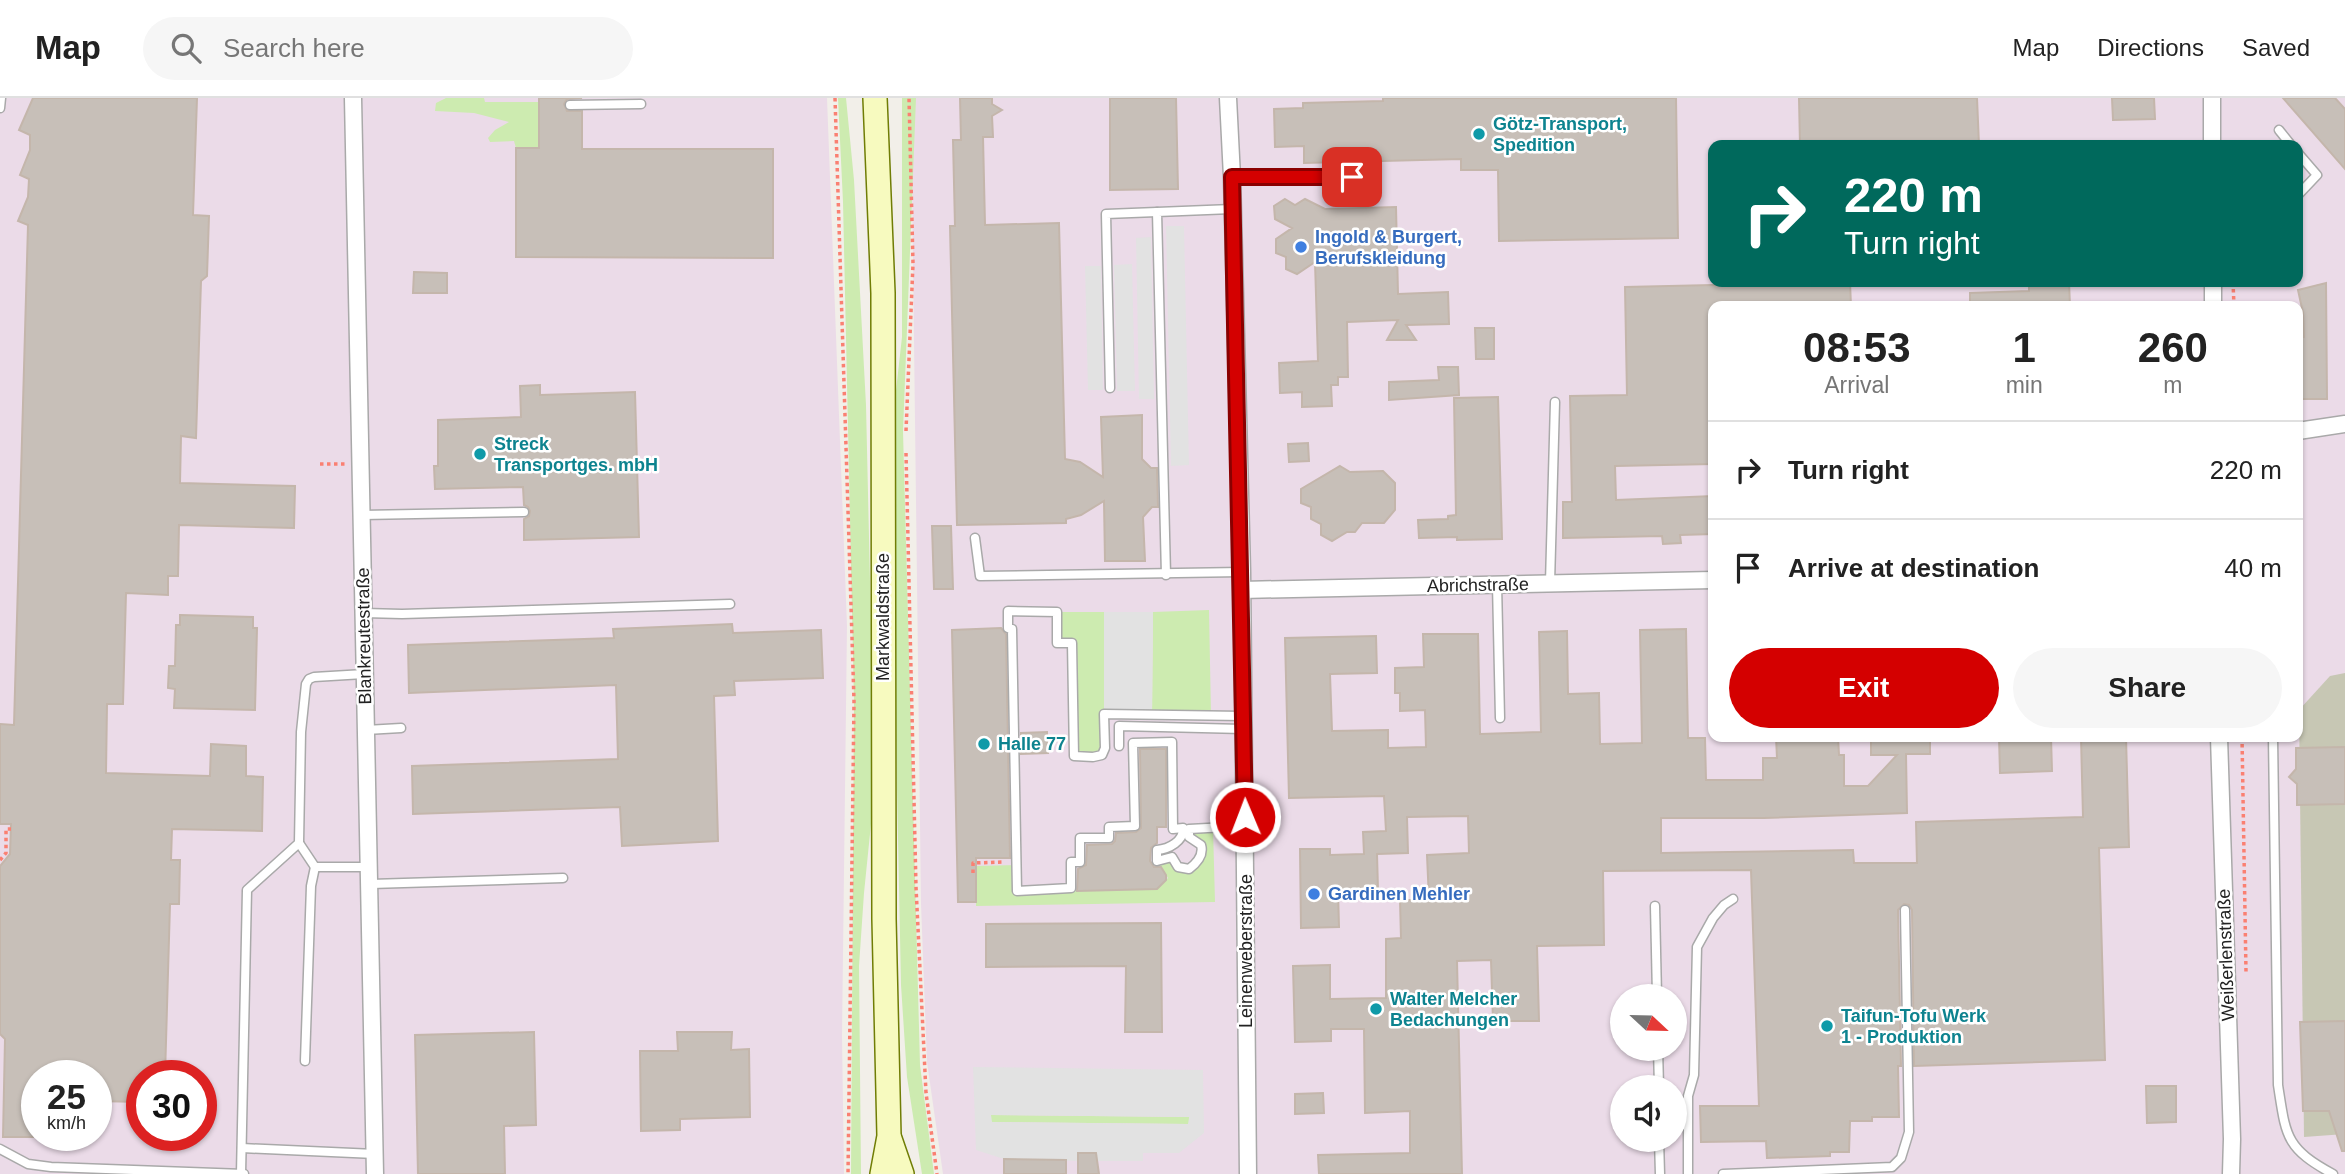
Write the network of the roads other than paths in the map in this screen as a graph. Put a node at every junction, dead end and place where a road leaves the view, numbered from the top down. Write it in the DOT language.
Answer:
graph roads {
  1 [pos="1,98"];
  2 [pos="353,98"];
  3 [pos="874,98"];
  4 [pos="1228,98"];
  5 [pos="2212,98"];
  6 [pos="640,104"];
  7 [pos="570,105"];
  8 [pos="0,108"];
  9 [pos="2279,130"];
  10 [pos="2212,140"];
  11 [pos="2287,140"];
  12 [pos="2303,159"];
  13 [pos="1376,176"];
  14 [pos="1232,177"];
  15 [pos="2303,189"];
  16 [pos="1232,209"];
  17 [pos="1157,212"];
  18 [pos="1110,388"];
  19 [pos="1555,402"];
  20 [pos="2345,424"];
  21 [pos="2303,430"];
  22 [pos="524,512"];
  23 [pos="362,515"];
  24 [pos="975,538"];
  25 [pos="1242,572"];
  26 [pos="1166,575"];
  27 [pos="1708,580"];
  28 [pos="1550,583"];
  29 [pos="1497,584"];
  30 [pos="1242,590"];
  31 [pos="730,604"];
  32 [pos="364,613"];
  33 [pos="365,674"];
  34 [pos="1119,714"];
  35 [pos="1500,718"];
  36 [pos="1243,722"];
  37 [pos="1119,726"];
  38 [pos="401,728"];
  39 [pos="366,730"];
  40 [pos="2219,742"];
  41 [pos="2273,742"];
  42 [pos="1119,746"];
  43 [pos="1245,826"];
  44 [pos="299,843"];
  45 [pos="315,867"];
  46 [pos="370,867"];
  47 [pos="563,878"];
  48 [pos="370,884"];
  49 [pos="1733,899"];
  50 [pos="1655,906"];
  51 [pos="1905,910"];
  52 [pos="1657,984"];
  53 [pos="305,1060"];
  54 [pos="889,1136"];
  55 [pos="242,1148"];
  56 [pos="0,1149"];
  57 [pos="1659,1152"];
  58 [pos="374,1154"];
  59 [pos="242,1174"];
  60 [pos="375,1174"];
  61 [pos="882,1174"];
  62 [pos="902,1174"];
  63 [pos="1248,1174"];
  64 [pos="1660,1174"];
  65 [pos="1688,1174"];
  66 [pos="1723,1174"];
  67 [pos="2231,1174"];
  68 [pos="2333,1174"];
  1 -- 8 [label="lane"];
  2 -- 23 [label="street, Blankreutestraße"];
  3 -- 54 [label="main road, Markwaldstraße"];
  4 -- 14 [label="street, Leinenweberstraße"];
  5 -- 10 [label="street"];
  6 -- 7 [label="lane"];
  9 -- 11 [label="lane"];
  12 -- 15 [label="lane"];
  13 -- 14 [label="lane"];
  14 -- 16 [label="street, Leinenweberstraße"];
  16 -- 17 [label="lane"];
  16 -- 25 [label="street, Leinenweberstraße"];
  17 -- 18 [label="lane"];
  17 -- 26 [label="lane"];
  19 -- 28 [label="lane"];
  20 -- 21 [label="street"];
  22 -- 23 [label="lane"];
  23 -- 32 [label="street, Blankreutestraße"];
  24 -- 26 [label="lane"];
  25 -- 26 [label="lane"];
  25 -- 30 [label="street, Leinenweberstraße"];
  27 -- 28 [label="street, Abrichstraße"];
  28 -- 29 [label="street, Abrichstraße"];
  29 -- 30 [label="street, Abrichstraße"];
  29 -- 35 [label="lane"];
  30 -- 36 [label="street, Leinenweberstraße"];
  31 -- 32 [label="lane"];
  32 -- 33 [label="street, Blankreutestraße"];
  33 -- 39 [label="street, Blankreutestraße"];
  33 -- 44 [label="lane"];
  34 -- 36 [label="lane"];
  34 -- 37 [label="lane"];
  34 -- 43 [label="lane"];
  36 -- 37 [label="lane"];
  36 -- 43 [label="street, Leinenweberstraße"];
  37 -- 42 [label="lane"];
  38 -- 39 [label="lane"];
  39 -- 46 [label="street, Blankreutestraße"];
  40 -- 67 [label="street, Weißerlenstraße"];
  41 -- 68 [label="lane"];
  43 -- 63 [label="street, Leinenweberstraße"];
  44 -- 45 [label="lane"];
  44 -- 55 [label="lane"];
  45 -- 46 [label="lane"];
  45 -- 53 [label="lane"];
  46 -- 48 [label="street, Blankreutestraße"];
  47 -- 48 [label="lane"];
  48 -- 58 [label="street, Blankreutestraße"];
  49 -- 65 [label="lane"];
  50 -- 52 [label="lane"];
  51 -- 66 [label="lane"];
  54 -- 61 [label="main road, Markwaldstraße"];
  54 -- 62 [label="main road, Markwaldstraße"];
  55 -- 58 [label="lane"];
  55 -- 59 [label="lane"];
  56 -- 59 [label="lane"];
  57 -- 64 [label="lane"];
  58 -- 60 [label="street, Blankreutestraße"];
}
